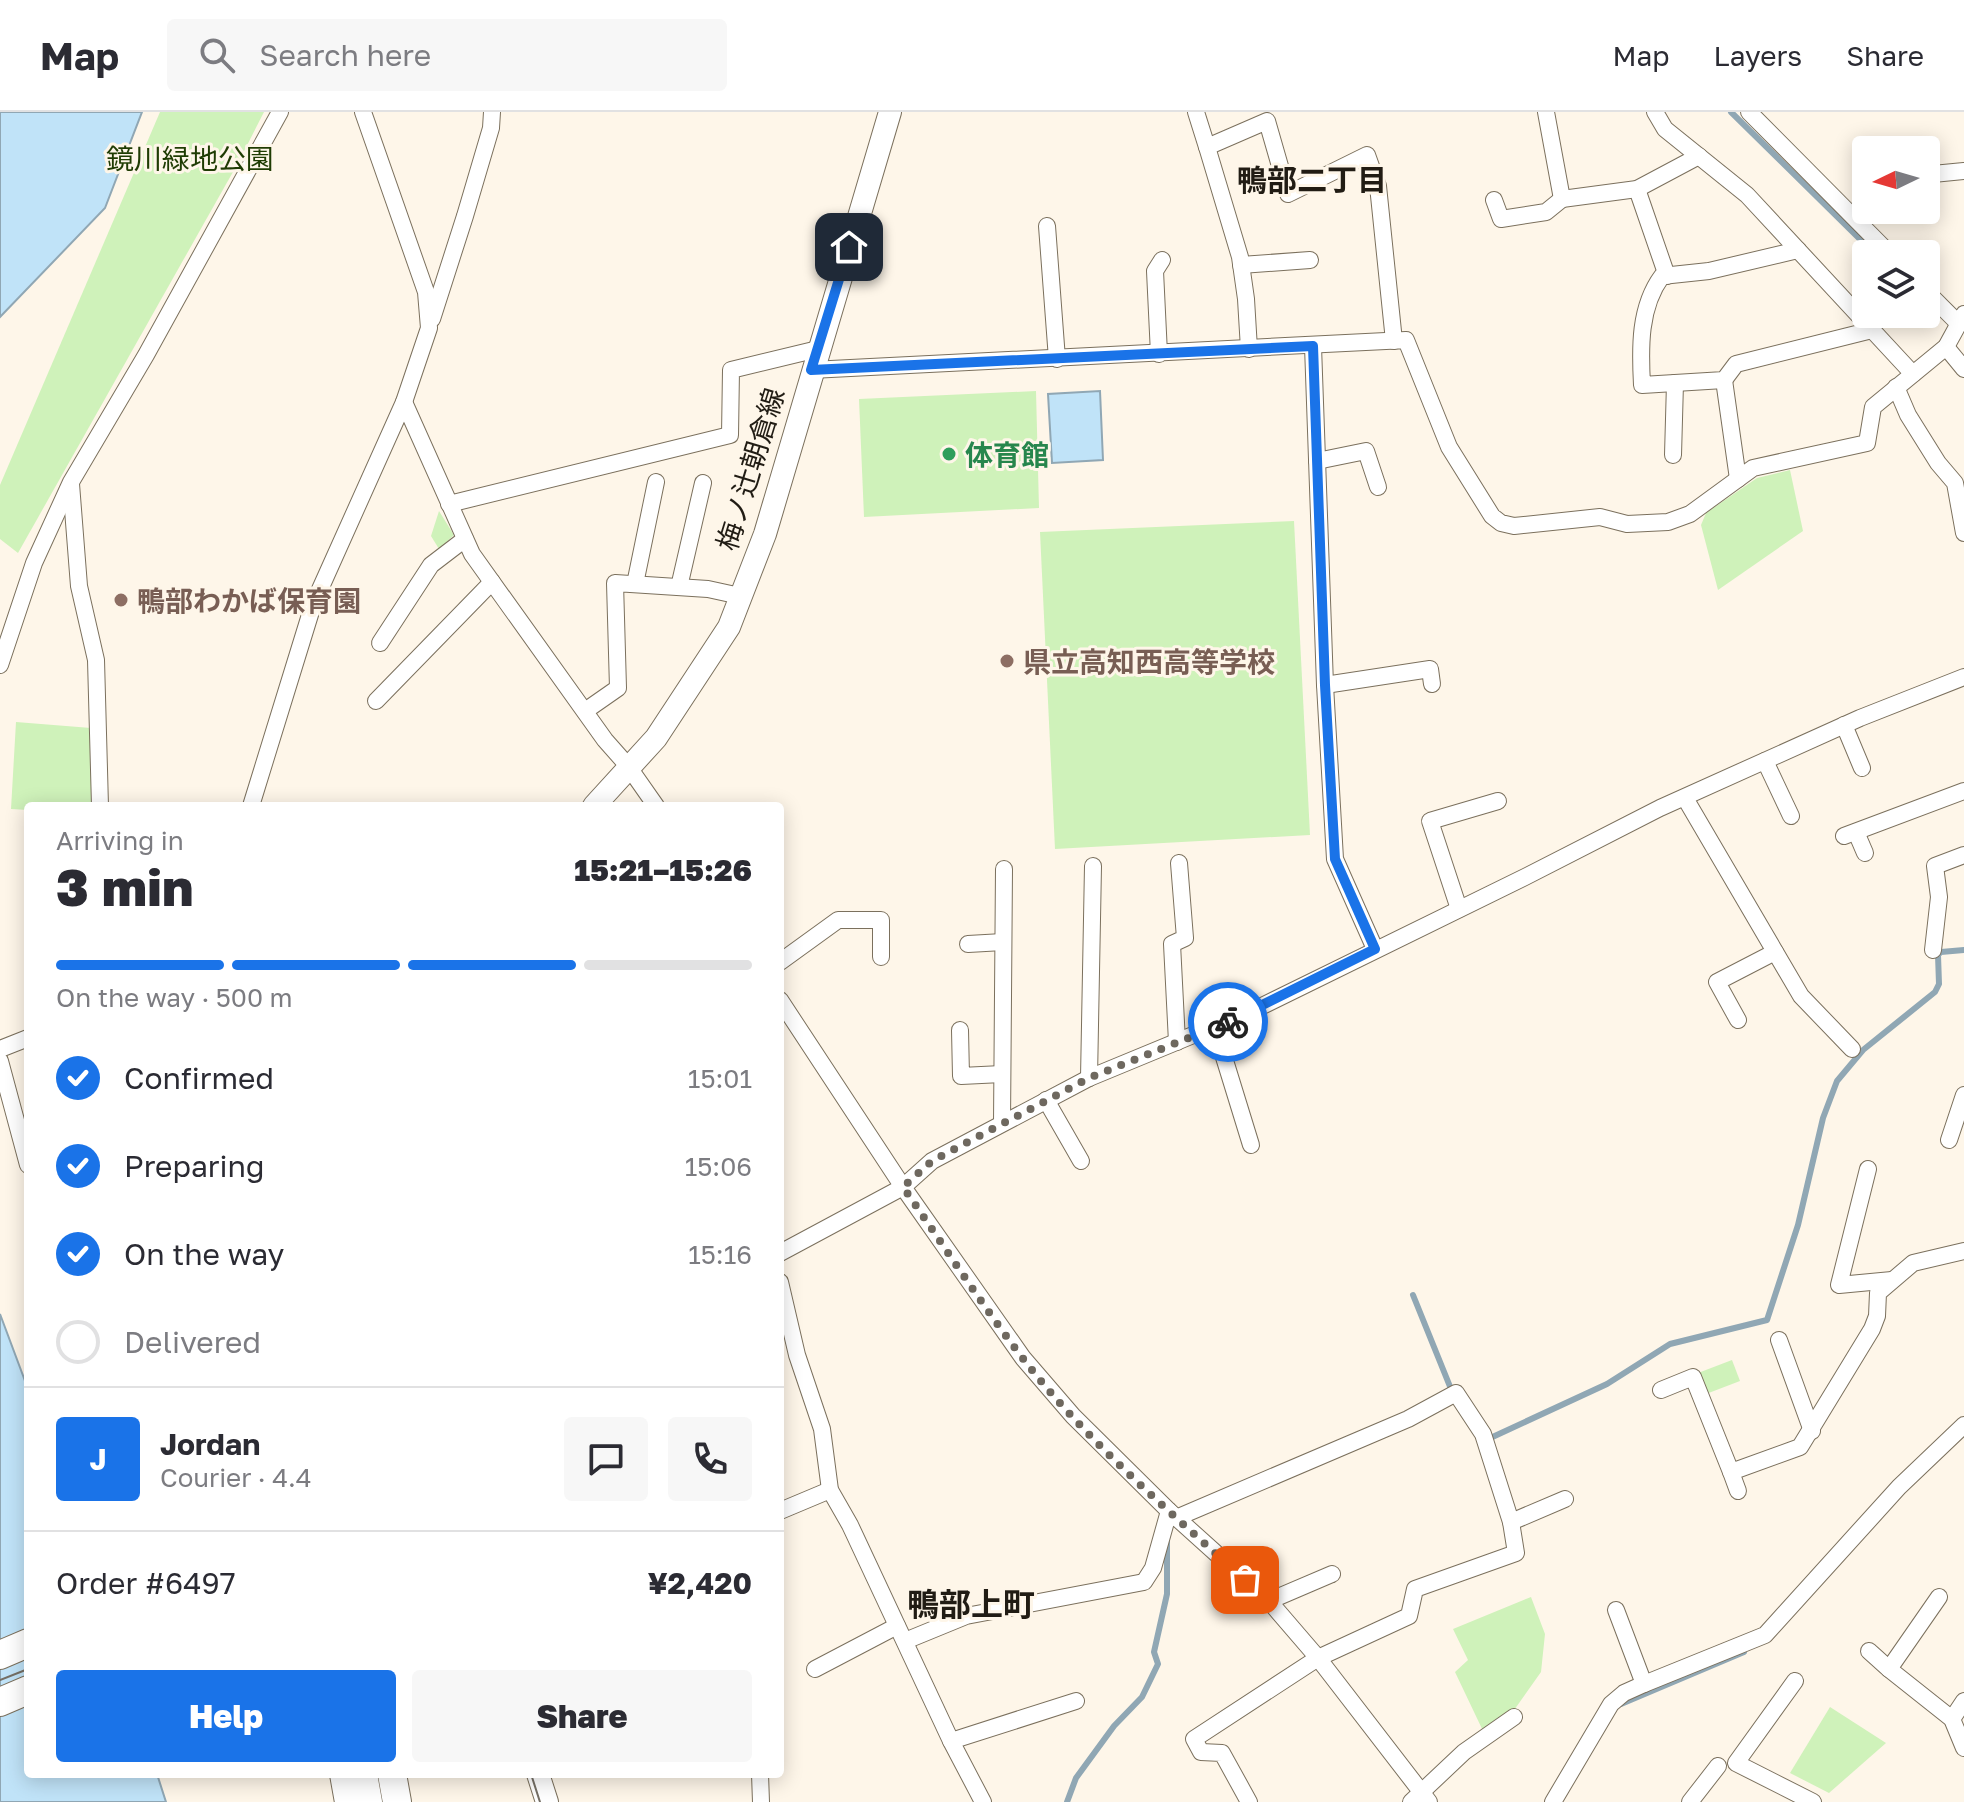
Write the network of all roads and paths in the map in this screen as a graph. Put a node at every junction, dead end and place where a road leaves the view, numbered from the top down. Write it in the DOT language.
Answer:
graph roads {
  1 [pos="280,112"];
  2 [pos="363,112"];
  3 [pos="492,112"];
  4 [pos="890,112"];
  5 [pos="1196,112"];
  6 [pos="1546,112"];
  7 [pos="1655,112"];
  8 [pos="1749,112"];
  9 [pos="1207,147"];
  10 [pos="1699,156"];
  11 [pos="1964,171"];
  12 [pos="1940,173"];
  13 [pos="1637,189"];
  14 [pos="1562,199"];
  15 [pos="1494,200"];
  16 [pos="1047,226"];
  17 [pos="1876,240"];
  18 [pos="1798,250"];
  19 [pos="1162,260"];
  20 [pos="1310,260"];
  21 [pos="1241,265"];
  22 [pos="1667,276"];
  23 [pos="1940,302"];
  24 [pos="1961,319"];
  25 [pos="429,328"];
  26 [pos="1872,330"];
  27 [pos="1394,341"];
  28 [pos="1313,346"];
  29 [pos="1946,347"];
  30 [pos="1249,349"];
  31 [pos="1159,354"];
  32 [pos="1057,359"];
  33 [pos="815,360"];
  34 [pos="1964,369"];
  35 [pos="1913,374"];
  36 [pos="1724,380"];
  37 [pos="1675,383"];
  38 [pos="1896,387"];
  39 [pos="404,402"];
  40 [pos="1673,455"];
  41 [pos="1317,461"];
  42 [pos="1959,478"];
  43 [pos="1738,479"];
  44 [pos="71,482"];
  45 [pos="656,482"];
  46 [pos="703,483"];
  47 [pos="1378,487"];
  48 [pos="449,504"];
  49 [pos="1964,533"];
  50 [pos="465,539"];
  51 [pos="492,582"];
  52 [pos="635,584"];
  53 [pos="679,587"];
  54 [pos="740,596"];
  55 [pos="380,643"];
  56 [pos="0,665"];
  57 [pos="1964,677"];
  58 [pos="1432,684"];
  59 [pos="1325,685"];
  60 [pos="376,701"];
  61 [pos="585,711"];
  62 [pos="1844,725"];
  63 [pos="1765,761"];
  64 [pos="628,766"];
  65 [pos="1862,768"];
  66 [pos="1964,791"];
  67 [pos="1685,798"];
  68 [pos="1498,801"];
  69 [pos="100,802"];
  70 [pos="252,802"];
  71 [pos="597,802"];
  72 [pos="653,802"];
  73 [pos="1791,816"];
  74 [pos="1865,853"];
  75 [pos="1964,855"];
  76 [pos="1179,863"];
  77 [pos="1093,866"];
  78 [pos="1004,869"];
  79 [pos="1459,909"];
  80 [pos="1003,942"];
  81 [pos="968,944"];
  82 [pos="1375,949"];
  83 [pos="1933,950"];
  84 [pos="1775,952"];
  85 [pos="881,957"];
  86 [pos="784,959"];
  87 [pos="784,1006"];
  88 [pos="1738,1020"];
  89 [pos="1215,1028"];
  90 [pos="960,1030"];
  91 [pos="24,1040"];
  92 [pos="1177,1042"];
  93 [pos="0,1049"];
  94 [pos="1852,1049"];
  95 [pos="0,1061"];
  96 [pos="1002,1074"];
  97 [pos="1089,1078"];
  98 [pos="1964,1095"];
  99 [pos="1046,1100"];
  100 [pos="1002,1123"];
  101 [pos="1949,1140"];
  102 [pos="1251,1145"];
  103 [pos="24,1150"];
  104 [pos="1081,1161"];
  105 [pos="1868,1169"];
  106 [pos="903,1187"];
  107 [pos="784,1251"];
  108 [pos="1964,1251"];
  109 [pos="1892,1280"];
  110 [pos="784,1299"];
  111 [pos="1779,1340"];
  112 [pos="1661,1390"];
  113 [pos="1964,1425"];
  114 [pos="1812,1431"];
  115 [pos="1731,1472"];
  116 [pos="830,1490"];
  117 [pos="1738,1491"];
  118 [pos="1565,1499"];
  119 [pos="784,1509"];
  120 [pos="1172,1514"];
  121 [pos="1511,1522"];
  122 [pos="1332,1574"];
  123 [pos="1939,1597"];
  124 [pos="1269,1601"];
  125 [pos="1616,1610"];
  126 [pos="901,1634"];
  127 [pos="24,1645"];
  128 [pos="1869,1651"];
  129 [pos="0,1655"];
  130 [pos="1318,1658"];
  131 [pos="815,1669"];
  132 [pos="1889,1669"];
  133 [pos="1795,1681"];
  134 [pos="1644,1684"];
  135 [pos="24,1692"];
  136 [pos="1076,1701"];
  137 [pos="1964,1701"];
  138 [pos="0,1702"];
  139 [pos="1514,1717"];
  140 [pos="1952,1719"];
  141 [pos="951,1741"];
  142 [pos="1964,1748"];
  143 [pos="1718,1766"];
  144 [pos="345,1778"];
  145 [pos="367,1778"];
  146 [pos="393,1778"];
  147 [pos="539,1778"];
  148 [pos="760,1778"];
  149 [pos="1421,1799"];
  150 [pos="349,1802"];
  151 [pos="371,1802"];
  152 [pos="397,1802"];
  153 [pos="547,1802"];
  154 [pos="761,1802"];
  155 [pos="983,1802"];
  156 [pos="1249,1802"];
  157 [pos="1553,1802"];
  158 [pos="1690,1802"];
  159 [pos="1813,1802"];
  1 -- 44 [label="street"];
  2 -- 25 [label="street"];
  3 -- 25 [label="street"];
  4 -- 33 [label="main road, 梅ノ辻朝倉線"];
  5 -- 9 [label="street"];
  6 -- 14 [label="street"];
  7 -- 10 [label="street"];
  8 -- 17 [label="street"];
  9 -- 21 [label="street"];
  9 -- 27 [label="street"];
  10 -- 13 [label="street"];
  10 -- 18 [label="street"];
  11 -- 12 [label="street"];
  13 -- 14 [label="street"];
  13 -- 22 [label="street"];
  14 -- 15 [label="street"];
  16 -- 32 [label="street"];
  18 -- 22 [label="street"];
  18 -- 26 [label="street"];
  19 -- 31 [label="street"];
  20 -- 21 [label="street"];
  21 -- 30 [label="street"];
  22 -- 37 [label="street"];
  23 -- 24 [label="street"];
  24 -- 29 [label="street"];
  25 -- 39 [label="street"];
  26 -- 35 [label="street"];
  26 -- 36 [label="street"];
  27 -- 28 [label="street"];
  27 -- 43 [label="street"];
  28 -- 30 [label="street"];
  28 -- 41 [label="street"];
  29 -- 34 [label="street"];
  29 -- 35 [label="street"];
  30 -- 31 [label="street"];
  31 -- 32 [label="street"];
  32 -- 33 [label="street"];
  33 -- 48 [label="street"];
  33 -- 54 [label="main road, 梅ノ辻朝倉線"];
  35 -- 38 [label="street"];
  36 -- 37 [label="street"];
  36 -- 43 [label="street"];
  37 -- 40 [label="street"];
  38 -- 42 [label="street"];
  38 -- 43 [label="street"];
  39 -- 48 [label="street"];
  39 -- 70 [label="street"];
  41 -- 47 [label="street"];
  41 -- 59 [label="street"];
  42 -- 49 [label="street"];
  44 -- 56 [label="street"];
  44 -- 69 [label="street"];
  45 -- 52 [label="street"];
  46 -- 53 [label="street"];
  48 -- 50 [label="street"];
  50 -- 51 [label="street"];
  50 -- 55 [label="street"];
  51 -- 60 [label="street"];
  51 -- 61 [label="street"];
  52 -- 53 [label="street"];
  52 -- 61 [label="street"];
  53 -- 54 [label="street"];
  54 -- 64 [label="main road, 梅ノ辻朝倉線"];
  57 -- 62 [label="street"];
  58 -- 59 [label="street"];
  59 -- 82 [label="street"];
  61 -- 64 [label="street"];
  62 -- 63 [label="street"];
  62 -- 65 [label="street"];
  63 -- 67 [label="street"];
  63 -- 73 [label="street"];
  64 -- 71 [label="main road, 梅ノ辻朝倉線"];
  64 -- 72 [label="street"];
  66 -- 74 [label="street"];
  67 -- 79 [label="street"];
  67 -- 84 [label="street"];
  68 -- 79 [label="street"];
  75 -- 83 [label="street"];
  76 -- 92 [label="street"];
  77 -- 97 [label="street"];
  78 -- 80 [label="street"];
  79 -- 82 [label="street"];
  80 -- 81 [label="street"];
  80 -- 96 [label="street"];
  82 -- 89 [label="street"];
  84 -- 88 [label="street"];
  84 -- 94 [label="street"];
  85 -- 86 [label="street"];
  87 -- 106 [label="street"];
  89 -- 92 [label="street"];
  89 -- 102 [label="street"];
  90 -- 96 [label="street"];
  91 -- 93 [label="street"];
  92 -- 97 [label="street"];
  95 -- 103 [label="street"];
  96 -- 100 [label="street"];
  97 -- 99 [label="street"];
  98 -- 101 [label="street"];
  99 -- 100 [label="street"];
  99 -- 104 [label="street"];
  100 -- 106 [label="street"];
  105 -- 109 [label="street"];
  106 -- 107 [label="street"];
  106 -- 120 [label="street"];
  108 -- 109 [label="street"];
  109 -- 114 [label="street"];
  110 -- 116 [label="street"];
  111 -- 114 [label="street"];
  112 -- 115 [label="street"];
  113 -- 134 [label="street"];
  114 -- 115 [label="street"];
  115 -- 117 [label="street"];
  116 -- 119 [label="street"];
  116 -- 126 [label="street"];
  118 -- 121 [label="street"];
  120 -- 121 [label="street"];
  120 -- 124 [label="street"];
  120 -- 126 [label="street"];
  121 -- 130 [label="street"];
  122 -- 124 [label="street"];
  123 -- 132 [label="street"];
  124 -- 130 [label="street"];
  125 -- 134 [label="street"];
  126 -- 131 [label="street"];
  126 -- 141 [label="street"];
  127 -- 129 [label="highway"];
  128 -- 132 [label="street"];
  130 -- 149 [label="street"];
  130 -- 156 [label="street"];
  132 -- 140 [label="street"];
  133 -- 159 [label="street"];
  134 -- 157 [label="street"];
  135 -- 138 [label="highway"];
  136 -- 141 [label="street"];
  137 -- 140 [label="street"];
  139 -- 149 [label="street"];
  140 -- 142 [label="street"];
  141 -- 155 [label="street"];
  143 -- 158 [label="street"];
  144 -- 150 [label="highway"];
  145 -- 151 [label="main road"];
  146 -- 152 [label="highway"];
  147 -- 153 [label="main road"];
  148 -- 154 [label="street"];
}
